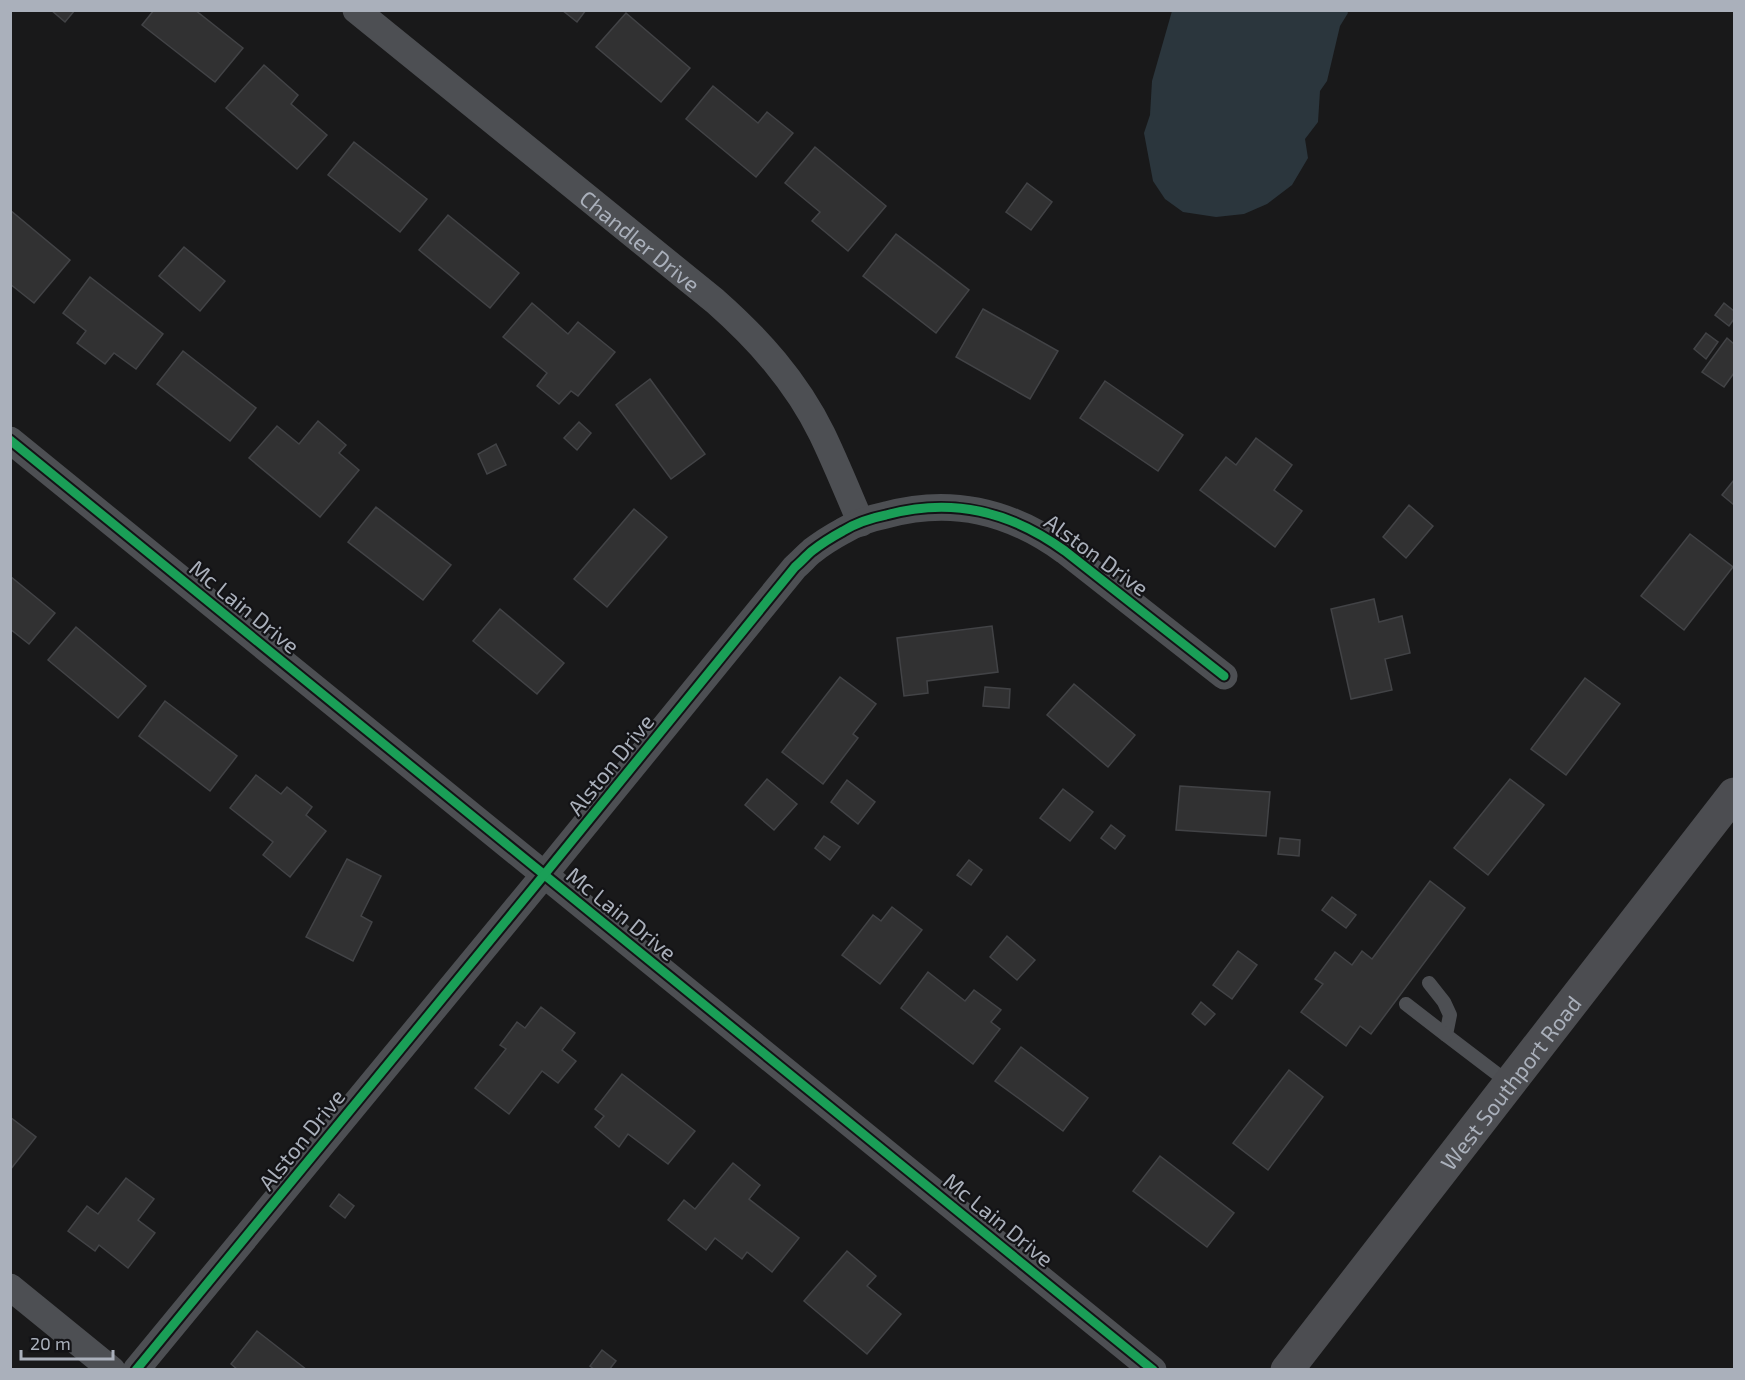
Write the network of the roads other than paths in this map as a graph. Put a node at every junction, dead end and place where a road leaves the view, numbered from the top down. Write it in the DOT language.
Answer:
graph roads {
  1 [pos="356,10"];
  2 [pos="10,440"];
  3 [pos="861,523"];
  4 [pos="1224,676"];
  5 [pos="1734,794"];
  6 [pos="544,875"];
  7 [pos="1429,983"];
  8 [pos="1406,1004"];
  9 [pos="1446,1035"];
  10 [pos="1509,1083"];
  11 [pos="10,1287"];
  12 [pos="112,1370"];
  13 [pos="136,1370"];
  14 [pos="1153,1370"];
  15 [pos="1287,1370"];
  1 -- 3 [label="street, Chandler Drive"];
  2 -- 6 [label="street, Mc Lain Drive"];
  3 -- 4 [label="street, Alston Drive"];
  3 -- 6 [label="street, Alston Drive"];
  5 -- 10 [label="main road, West Southport Road"];
  6 -- 13 [label="street, Alston Drive"];
  6 -- 14 [label="street, Mc Lain Drive"];
  7 -- 9 [label="lane"];
  8 -- 9 [label="lane"];
  9 -- 10 [label="lane"];
  10 -- 15 [label="main road, West Southport Road"];
  11 -- 12 [label="street"];
}
